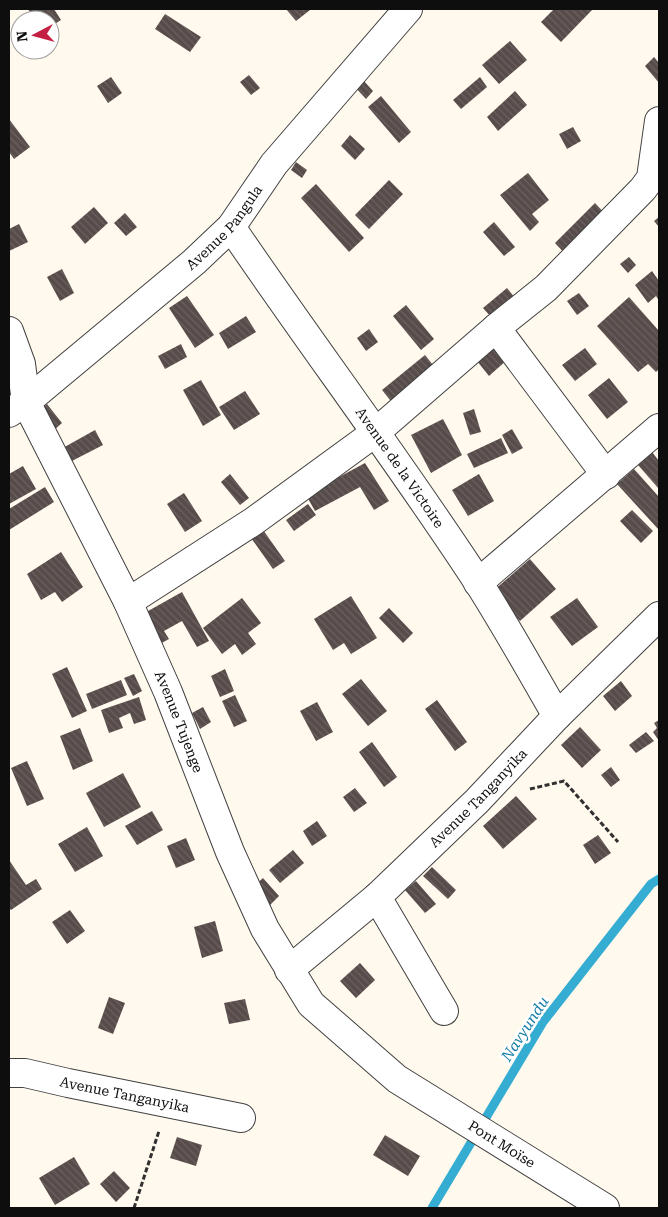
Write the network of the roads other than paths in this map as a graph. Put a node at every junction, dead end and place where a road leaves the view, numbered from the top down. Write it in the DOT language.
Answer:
graph roads {
  1 [pos="408,9"];
  2 [pos="659,121"];
  3 [pos="231,227"];
  4 [pos="496,328"];
  5 [pos="9,331"];
  6 [pos="18,408"];
  7 [pos="659,428"];
  8 [pos="376,432"];
  9 [pos="606,475"];
  10 [pos="478,583"];
  11 [pos="128,602"];
  12 [pos="659,616"];
  13 [pos="558,716"];
  14 [pos="377,897"];
  15 [pos="289,970"];
  16 [pos="444,1011"];
  17 [pos="9,1073"];
  18 [pos="397,1079"];
  19 [pos="241,1118"];
  20 [pos="605,1208"];
  1 -- 3 [label="street, Avenue Pangula"];
  2 -- 4 [label="street"];
  3 -- 6 [label="street, Avenue Pangula"];
  3 -- 8 [label="street, Avenue de la Victoire"];
  4 -- 8 [label="street"];
  4 -- 9 [label="street"];
  5 -- 6 [label="street, Avenue Tujenge"];
  6 -- 11 [label="street, Avenue Tujenge"];
  7 -- 9 [label="street"];
  8 -- 10 [label="street, Avenue de la Victoire"];
  8 -- 11 [label="street"];
  9 -- 10 [label="street"];
  10 -- 13 [label="street, Avenue de la Victoire"];
  11 -- 15 [label="street, Avenue Tujenge"];
  12 -- 13 [label="street, Avenue Tanganyika"];
  13 -- 14 [label="street, Avenue Tanganyika"];
  14 -- 15 [label="street, Avenue Tanganyika"];
  14 -- 16 [label="street"];
  15 -- 18 [label="street, Avenue Tujenge"];
  17 -- 19 [label="street, Avenue Tanganyika"];
  18 -- 20 [label="street, Pont Moïse"];
}
